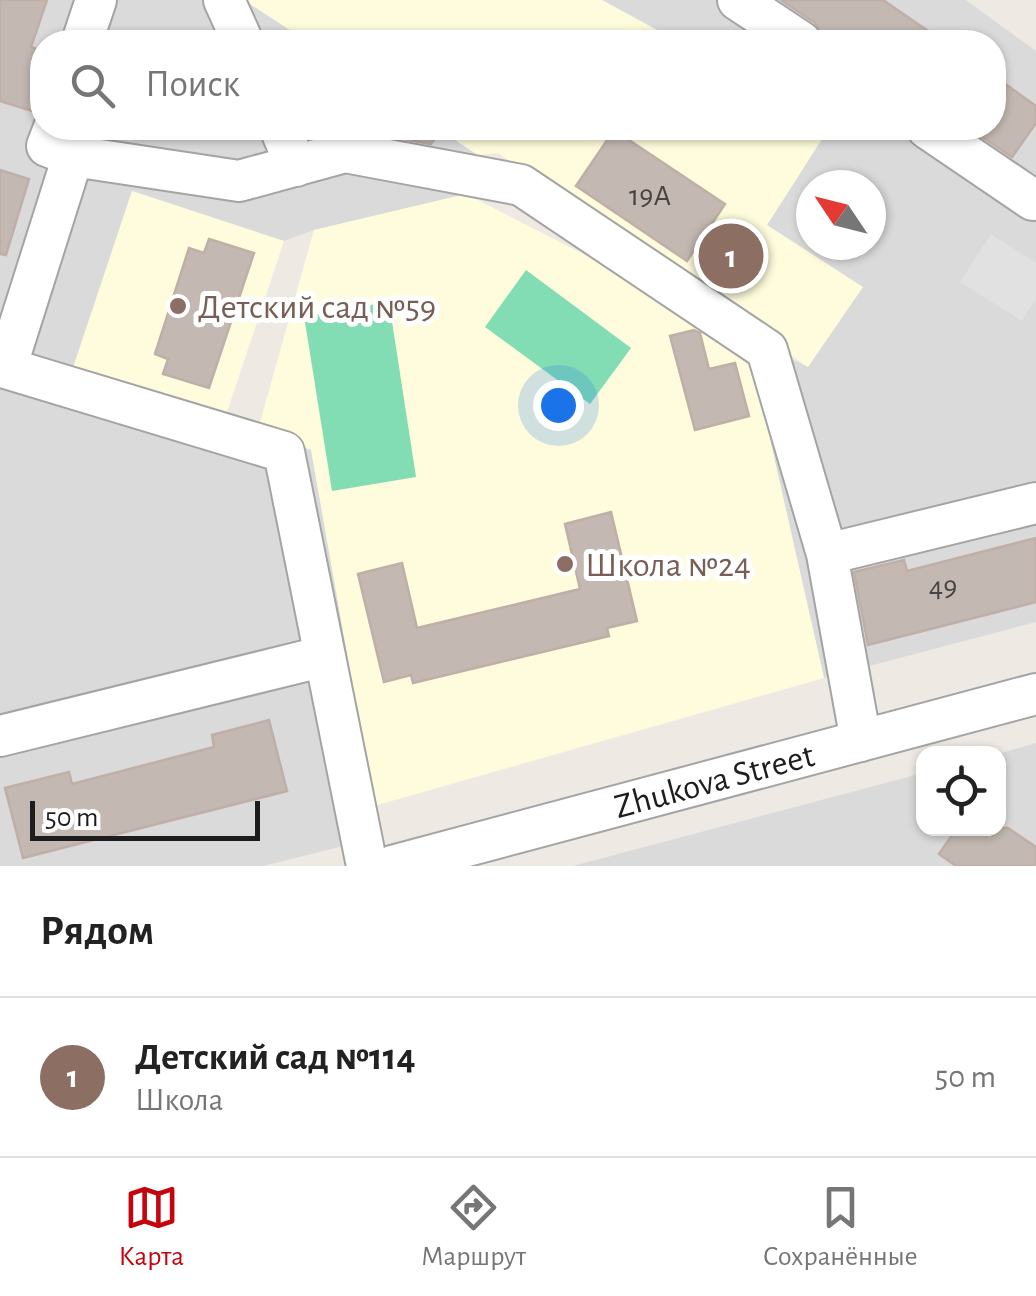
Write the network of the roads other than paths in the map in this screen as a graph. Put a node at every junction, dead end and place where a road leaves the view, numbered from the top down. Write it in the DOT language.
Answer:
graph roads {
  1 [pos="96,0"];
  2 [pos="224,0"];
  3 [pos="738,0"];
  4 [pos="86,30"];
  5 [pos="238,30"];
  6 [pos="783,30"];
  7 [pos="285,140"];
  8 [pos="944,140"];
  9 [pos="63,142"];
  10 [pos="296,166"];
  11 [pos="1035,199"];
  12 [pos="3,367"];
  13 [pos="1036,503"];
  14 [pos="828,554"];
  15 [pos="325,656"];
  16 [pos="1036,694"];
  17 [pos="0,736"];
  18 [pos="861,741"];
  19 [pos="367,866"];
  20 [pos="392,866"];
  1 -- 4 [label="street"];
  2 -- 5 [label="street"];
  3 -- 6 [label="street"];
  7 -- 10 [label="street"];
  8 -- 11 [label="street"];
  9 -- 10 [label="street"];
  9 -- 12 [label="street"];
  10 -- 14 [label="street"];
  12 -- 15 [label="street"];
  13 -- 14 [label="street"];
  14 -- 18 [label="street"];
  15 -- 17 [label="street"];
  15 -- 19 [label="street"];
  16 -- 18 [label="street, Zhukova Street"];
  18 -- 20 [label="street, Zhukova Street"];
}
